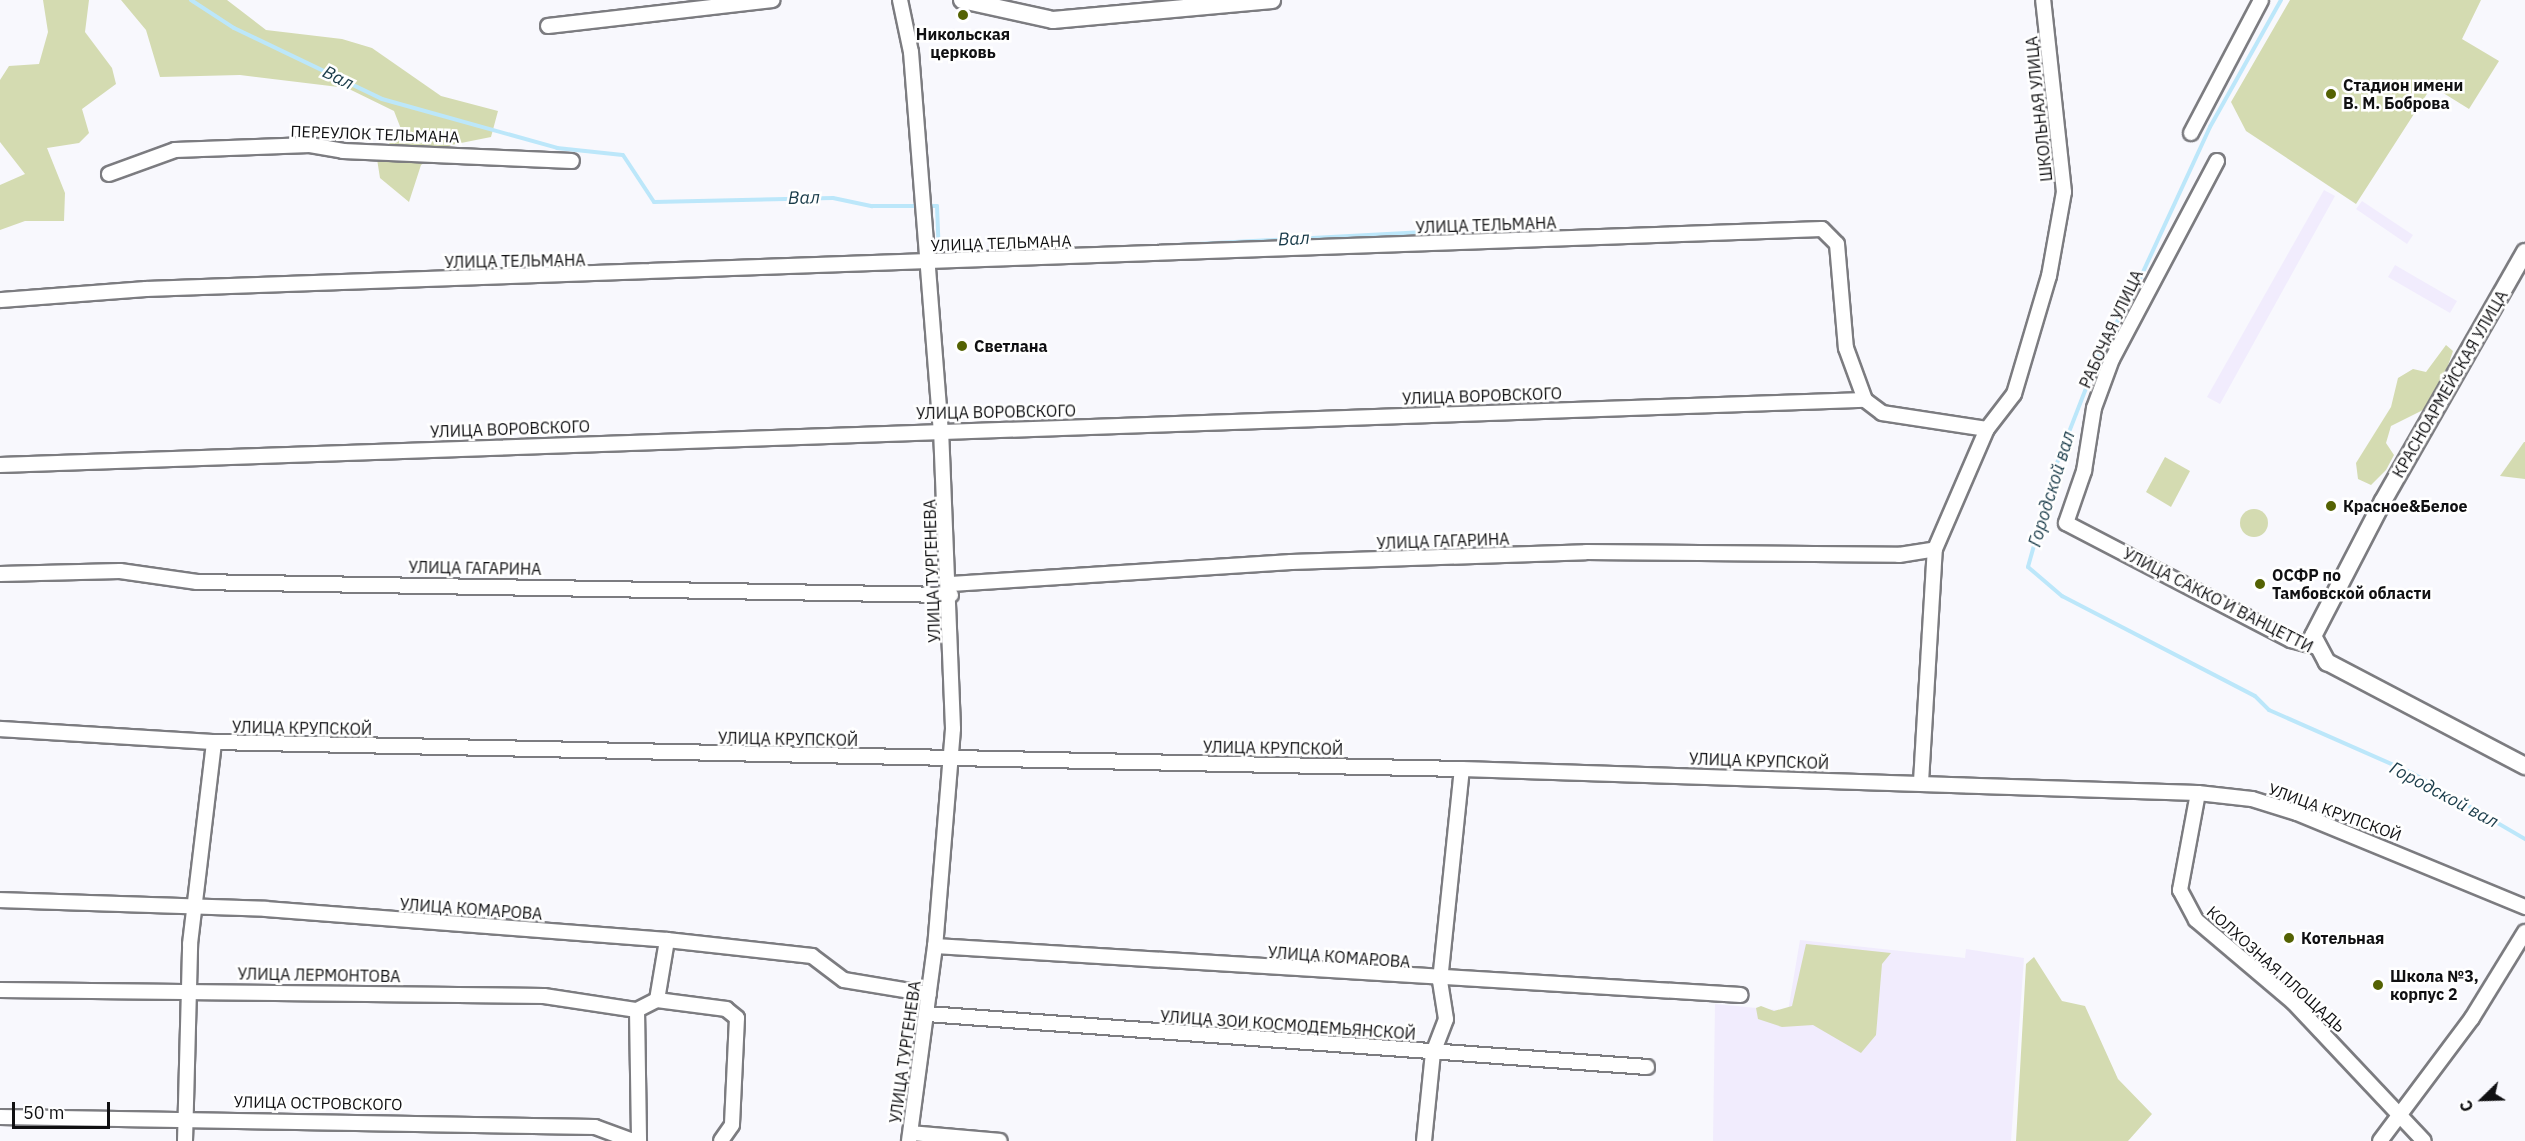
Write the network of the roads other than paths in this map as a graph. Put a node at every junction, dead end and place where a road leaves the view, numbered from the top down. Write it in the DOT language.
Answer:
graph roads {
  1 [pos="772,0"];
  2 [pos="900,0"];
  3 [pos="962,0"];
  4 [pos="1272,0"];
  5 [pos="2043,0"];
  6 [pos="2261,0"];
  7 [pos="1014,8"];
  8 [pos="549,26"];
  9 [pos="2191,133"];
  10 [pos="572,160"];
  11 [pos="2217,162"];
  12 [pos="109,174"];
  13 [pos="2525,252"];
  14 [pos="928,262"];
  15 [pos="0,300"];
  16 [pos="1865,400"];
  17 [pos="941,429"];
  18 [pos="1987,429"];
  19 [pos="0,465"];
  20 [pos="2066,523"];
  21 [pos="1935,549"];
  22 [pos="0,574"];
  23 [pos="951,590"];
  24 [pos="2314,646"];
  25 [pos="0,729"];
  26 [pos="214,742"];
  27 [pos="951,758"];
  28 [pos="2525,766"];
  29 [pos="1462,769"];
  30 [pos="1921,782"];
  31 [pos="2198,794"];
  32 [pos="0,900"];
  33 [pos="2525,907"];
  34 [pos="196,908"];
  35 [pos="2525,932"];
  36 [pos="667,940"];
  37 [pos="935,946"];
  38 [pos="1440,981"];
  39 [pos="188,989"];
  40 [pos="0,990"];
  41 [pos="929,994"];
  42 [pos="1741,995"];
  43 [pos="657,1000"];
  44 [pos="637,1010"];
  45 [pos="927,1014"];
  46 [pos="1433,1053"];
  47 [pos="1647,1067"];
  48 [pos="2400,1112"];
  49 [pos="0,1117"];
  50 [pos="186,1117"];
  51 [pos="910,1137"];
  52 [pos="185,1141"];
  53 [pos="633,1141"];
  54 [pos="639,1141"];
  55 [pos="721,1141"];
  56 [pos="1000,1141"];
  57 [pos="1424,1141"];
  58 [pos="2380,1141"];
  59 [pos="2424,1141"];
  1 -- 8 [label="street"];
  2 -- 14 [label="street, УЛИЦА ТУРГЕНЕВА"];
  3 -- 7 [label="street"];
  4 -- 7 [label="street"];
  5 -- 18 [label="street, ШКОЛЬНАЯ УЛИЦА"];
  6 -- 9 [label="street"];
  10 -- 12 [label="street, ПЕРЕУЛОК ТЕЛЬМАНА"];
  11 -- 20 [label="street, РАБОЧАЯ УЛИЦА"];
  13 -- 24 [label="street, КРАСНОАРМЕЙСКАЯ УЛИЦА"];
  14 -- 15 [label="street, УЛИЦА ТЕЛЬМАНА"];
  14 -- 16 [label="street, УЛИЦА ТЕЛЬМАНА"];
  14 -- 17 [label="street, УЛИЦА ТУРГЕНЕВА"];
  16 -- 17 [label="street, УЛИЦА ВОРОВСКОГО"];
  16 -- 18 [label="street"];
  17 -- 19 [label="street, УЛИЦА ВОРОВСКОГО"];
  17 -- 23 [label="street, УЛИЦА ТУРГЕНЕВА"];
  18 -- 21 [label="street, ШКОЛЬНАЯ УЛИЦА"];
  20 -- 24 [label="street, УЛИЦА САККО И ВАНЦЕТТИ"];
  21 -- 23 [label="street, УЛИЦА ГАГАРИНА"];
  21 -- 30 [label="street, ШКОЛЬНАЯ УЛИЦА"];
  22 -- 23 [label="street, УЛИЦА ГАГАРИНА"];
  23 -- 27 [label="street, УЛИЦА ТУРГЕНЕВА"];
  24 -- 28 [label="street, УЛИЦА САККО И ВАНЦЕТТИ"];
  25 -- 26 [label="street, УЛИЦА КРУПСКОЙ"];
  26 -- 27 [label="street, УЛИЦА КРУПСКОЙ"];
  26 -- 34 [label="street"];
  27 -- 29 [label="street, УЛИЦА КРУПСКОЙ"];
  27 -- 37 [label="street, УЛИЦА ТУРГЕНЕВА"];
  29 -- 30 [label="street, УЛИЦА КРУПСКОЙ"];
  29 -- 38 [label="street"];
  30 -- 31 [label="street, УЛИЦА КРУПСКОЙ"];
  31 -- 33 [label="street, УЛИЦА КРУПСКОЙ"];
  31 -- 48 [label="street, КОЛХОЗНАЯ ПЛОЩАДЬ"];
  32 -- 34 [label="street, УЛИЦА КОМАРОВА"];
  34 -- 36 [label="street, УЛИЦА КОМАРОВА"];
  34 -- 39 [label="street"];
  35 -- 48 [label="street"];
  36 -- 41 [label="street, УЛИЦА КОМАРОВА"];
  36 -- 43 [label="street"];
  37 -- 38 [label="street, УЛИЦА КОМАРОВА"];
  37 -- 41 [label="street, УЛИЦА ТУРГЕНЕВА"];
  38 -- 42 [label="street, УЛИЦА КОМАРОВА"];
  38 -- 46 [label="street"];
  39 -- 40 [label="street, УЛИЦА ЛЕРМОНТОВА"];
  39 -- 44 [label="street, УЛИЦА ЛЕРМОНТОВА"];
  39 -- 50 [label="street"];
  41 -- 45 [label="street, УЛИЦА ТУРГЕНЕВА"];
  43 -- 44 [label="street"];
  43 -- 55 [label="street"];
  44 -- 54 [label="street"];
  45 -- 46 [label="street, УЛИЦА ЗОИ КОСМОДЕМЬЯНСКОЙ"];
  45 -- 51 [label="street, УЛИЦА ТУРГЕНЕВА"];
  46 -- 47 [label="street, УЛИЦА ЗОИ КОСМОДЕМЬЯНСКОЙ"];
  46 -- 57 [label="street"];
  48 -- 58 [label="street"];
  48 -- 59 [label="street, КОЛХОЗНАЯ ПЛОЩАДЬ"];
  49 -- 50 [label="street, УЛИЦА ОСТРОВСКОГО"];
  50 -- 52 [label="street"];
  50 -- 53 [label="street, УЛИЦА ОСТРОВСКОГО"];
  51 -- 56 [label="street"];
}
